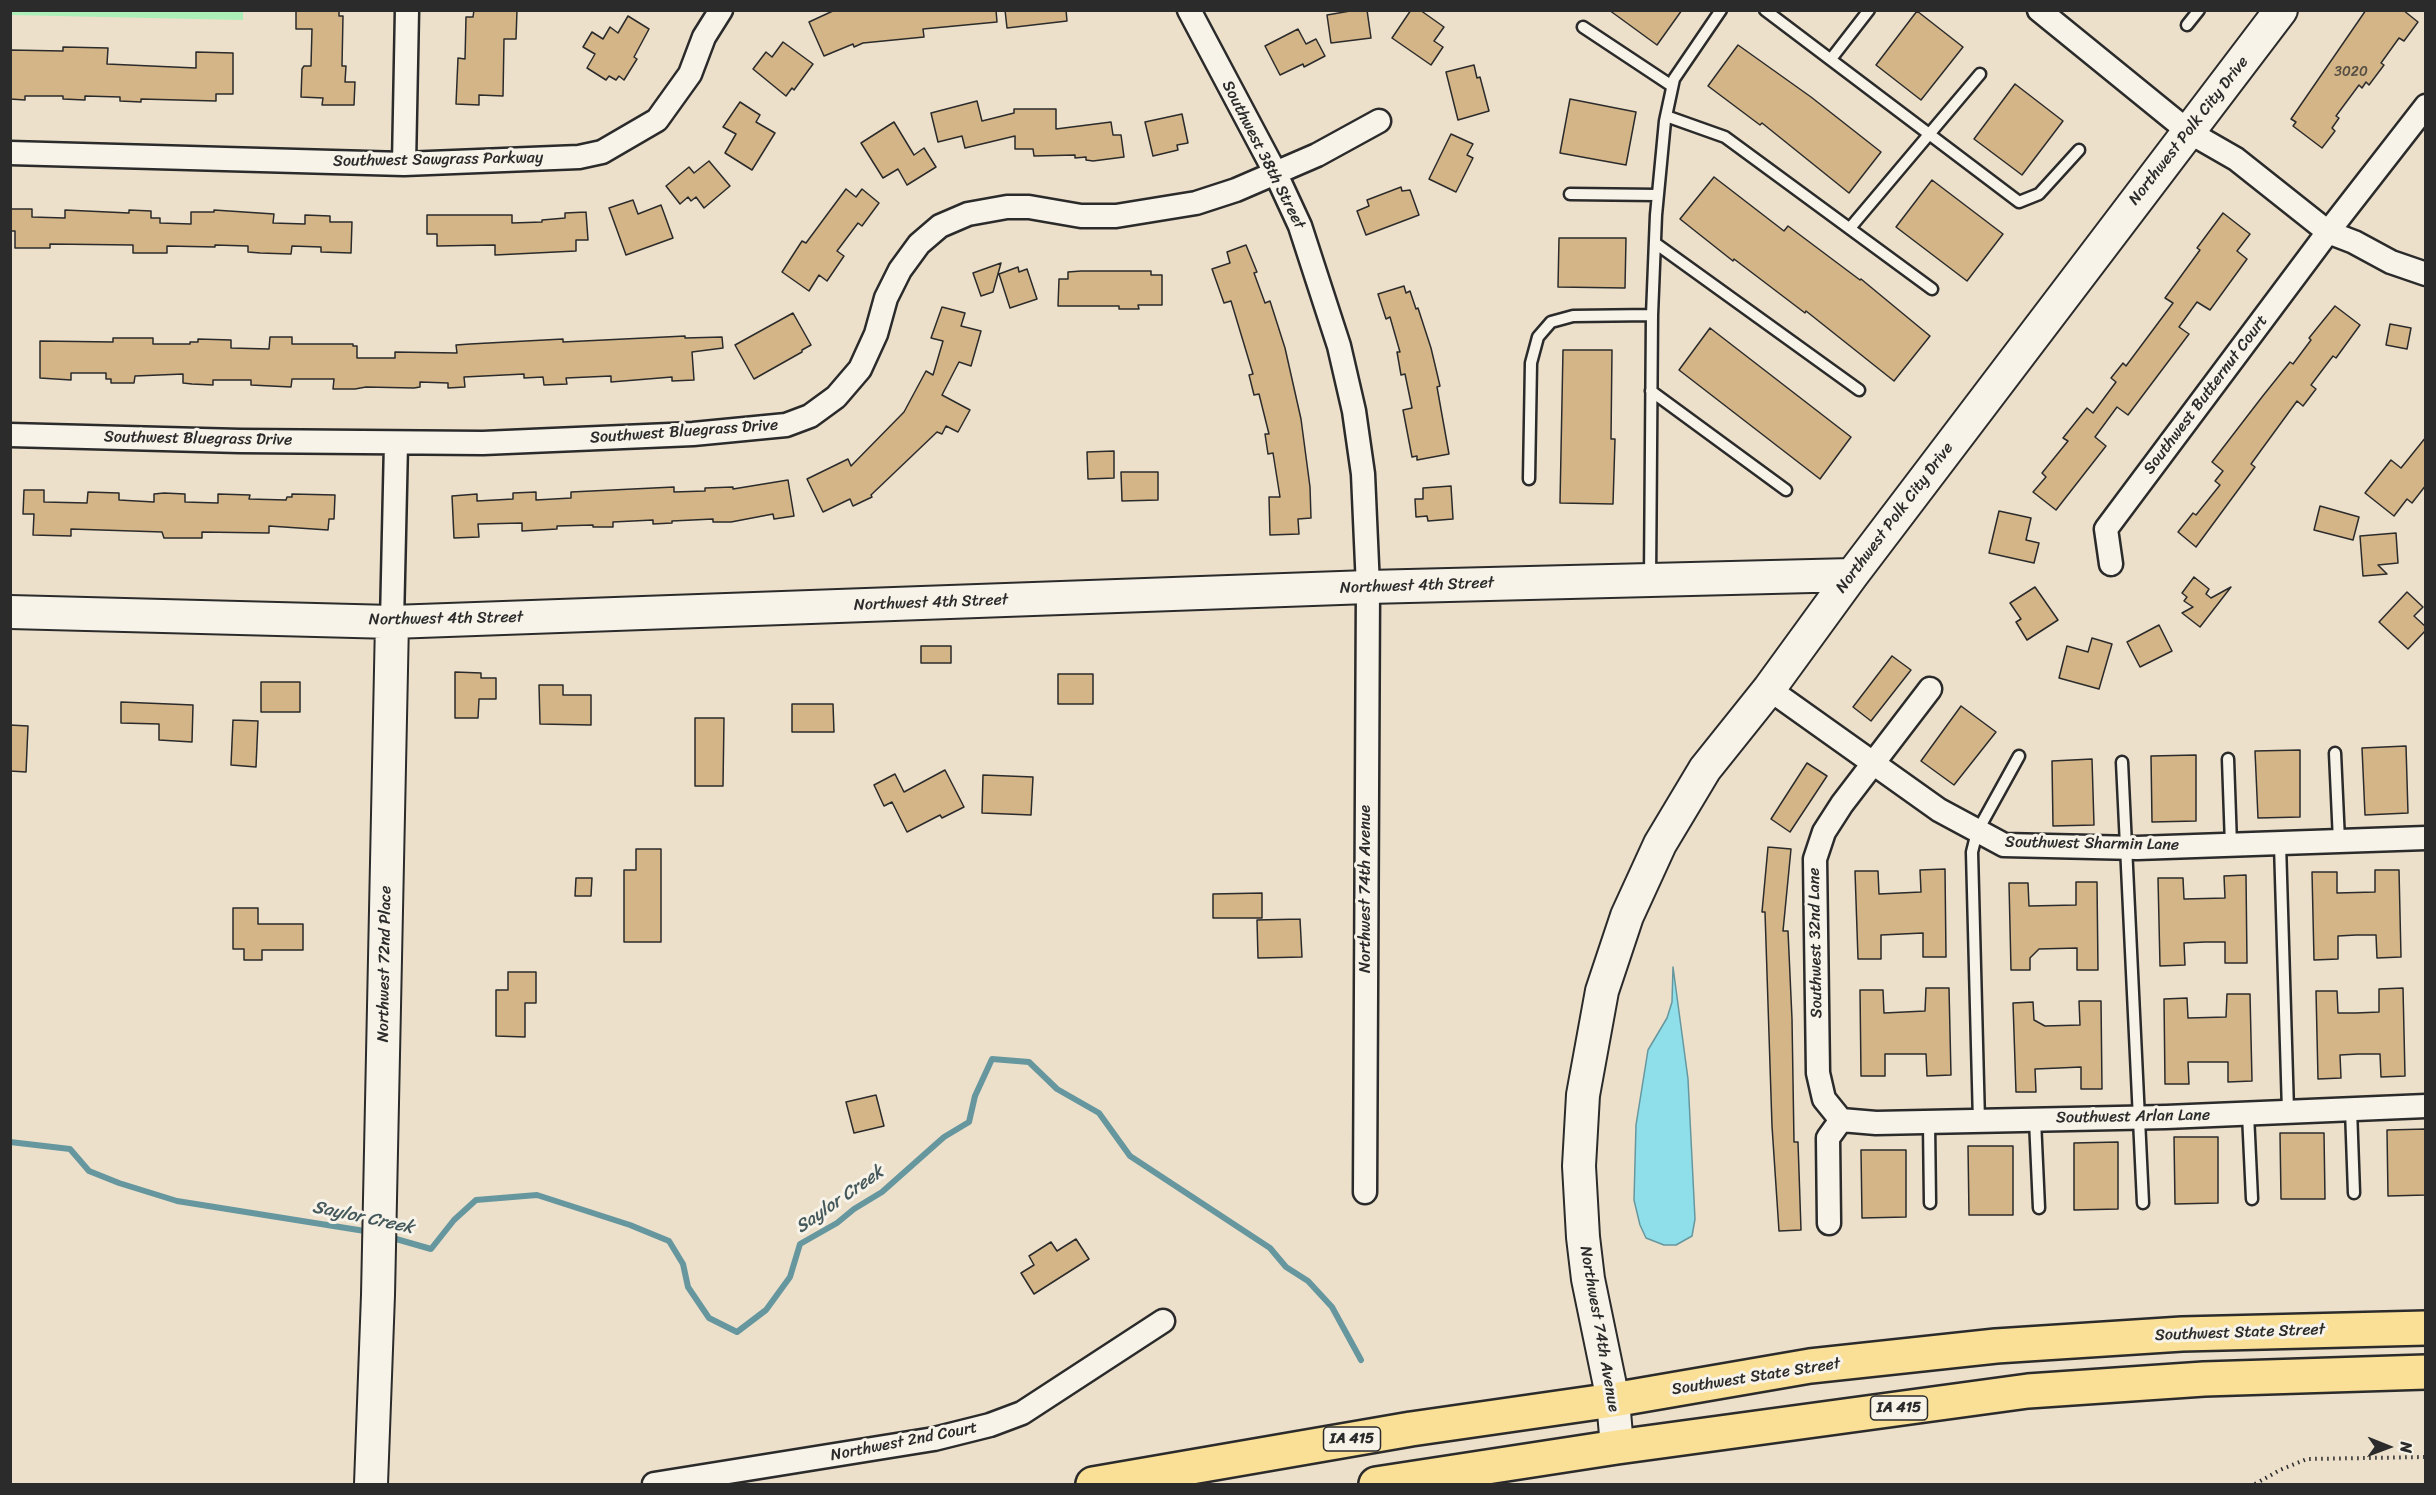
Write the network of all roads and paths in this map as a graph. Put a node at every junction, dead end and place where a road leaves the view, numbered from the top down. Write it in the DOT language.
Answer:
graph roads {
  1 [pos="408,10"];
  2 [pos="722,10"];
  3 [pos="1189,10"];
  4 [pos="1721,10"];
  5 [pos="1765,10"];
  6 [pos="1869,10"];
  7 [pos="2039,10"];
  8 [pos="2199,10"];
  9 [pos="2281,10"];
  10 [pos="2187,25"];
  11 [pos="1583,27"];
  12 [pos="1831,59"];
  13 [pos="1980,74"];
  14 [pos="1672,86"];
  15 [pos="2426,106"];
  16 [pos="1666,116"];
  17 [pos="1379,121"];
  18 [pos="2190,132"];
  19 [pos="1929,133"];
  20 [pos="2079,150"];
  21 [pos="10,153"];
  22 [pos="404,164"];
  23 [pos="1275,172"];
  24 [pos="1570,194"];
  25 [pos="1657,195"];
  26 [pos="1850,228"];
  27 [pos="2328,232"];
  28 [pos="1655,243"];
  29 [pos="2426,274"];
  30 [pos="1932,289"];
  31 [pos="1652,315"];
  32 [pos="1859,390"];
  33 [pos="1651,391"];
  34 [pos="10,435"];
  35 [pos="396,443"];
  36 [pos="1529,479"];
  37 [pos="1786,490"];
  38 [pos="2111,564"];
  39 [pos="1852,575"];
  40 [pos="1650,580"];
  41 [pos="1368,587"];
  42 [pos="10,612"];
  43 [pos="392,622"];
  44 [pos="1768,689"];
  45 [pos="1930,689"];
  46 [pos="2335,753"];
  47 [pos="2019,756"];
  48 [pos="2228,759"];
  49 [pos="2122,762"];
  50 [pos="1872,763"];
  51 [pos="1977,832"];
  52 [pos="2426,838"];
  53 [pos="2339,841"];
  54 [pos="2280,844"];
  55 [pos="2231,845"];
  56 [pos="2125,848"];
  57 [pos="1588,1067"];
  58 [pos="2426,1106"];
  59 [pos="2351,1108"];
  60 [pos="2288,1111"];
  61 [pos="2248,1114"];
  62 [pos="2138,1117"];
  63 [pos="1841,1120"];
  64 [pos="2035,1120"];
  65 [pos="1979,1122"];
  66 [pos="1929,1123"];
  67 [pos="1365,1192"];
  68 [pos="2354,1194"];
  69 [pos="2252,1199"];
  70 [pos="1930,1203"];
  71 [pos="2143,1203"];
  72 [pos="2039,1208"];
  73 [pos="1829,1223"];
  74 [pos="1163,1321"];
  75 [pos="2426,1328"];
  76 [pos="2426,1372"];
  77 [pos="1613,1400"];
  78 [pos="1617,1447"];
  79 [pos="2426,1457"];
  80 [pos="371,1485"];
  81 [pos="654,1485"];
  82 [pos="1093,1485"];
  83 [pos="1376,1485"];
  84 [pos="2255,1485"];
  1 -- 22 [label="street"];
  2 -- 22 [label="street, Southwest Sawgrass Parkway"];
  3 -- 23 [label="street, Southwest 38th Street"];
  4 -- 14 [label="lane"];
  5 -- 12 [label="lane"];
  6 -- 12 [label="lane"];
  7 -- 18 [label="street"];
  8 -- 10 [label="lane"];
  9 -- 18 [label="street, Northwest Polk City Drive"];
  11 -- 14 [label="lane"];
  12 -- 19 [label="lane"];
  13 -- 19 [label="lane"];
  14 -- 16 [label="lane"];
  15 -- 27 [label="street, Southwest Butternut Court"];
  16 -- 25 [label="lane"];
  16 -- 26 [label="lane"];
  17 -- 23 [label="street, Southwest Bluegrass Drive"];
  18 -- 27 [label="street"];
  18 -- 39 [label="street, Northwest Polk City Drive"];
  19 -- 20 [label="lane"];
  19 -- 26 [label="lane"];
  21 -- 22 [label="street, Southwest Sawgrass Parkway"];
  23 -- 35 [label="street, Southwest Bluegrass Drive"];
  23 -- 41 [label="street, Southwest 38th Street"];
  24 -- 25 [label="lane"];
  25 -- 28 [label="lane"];
  26 -- 30 [label="lane"];
  27 -- 29 [label="street"];
  27 -- 38 [label="street, Southwest Butternut Court"];
  28 -- 31 [label="lane"];
  28 -- 32 [label="lane"];
  31 -- 33 [label="lane"];
  31 -- 36 [label="lane"];
  33 -- 37 [label="lane"];
  33 -- 40 [label="lane"];
  34 -- 35 [label="street, Southwest Bluegrass Drive"];
  35 -- 43 [label="street, Northwest 72nd Place"];
  39 -- 40 [label="street, Northwest 4th Street"];
  39 -- 44 [label="street, Northwest Polk City Drive"];
  40 -- 41 [label="street, Northwest 4th Street"];
  41 -- 43 [label="street, Northwest 4th Street"];
  41 -- 67 [label="street, Northwest 74th Avenue"];
  42 -- 43 [label="street, Northwest 4th Street"];
  43 -- 80 [label="street, Northwest 72nd Place"];
  44 -- 50 [label="street, Southwest Sharmin Lane"];
  44 -- 57 [label="street, Northwest Polk City Drive"];
  45 -- 50 [label="street, Southwest 32nd Lane"];
  46 -- 53 [label="lane"];
  47 -- 51 [label="lane"];
  48 -- 55 [label="lane"];
  49 -- 56 [label="lane"];
  50 -- 51 [label="street, Southwest Sharmin Lane"];
  50 -- 63 [label="street, Southwest 32nd Lane"];
  51 -- 56 [label="street, Southwest Sharmin Lane"];
  51 -- 65 [label="lane"];
  52 -- 53 [label="street, Southwest Sharmin Lane"];
  53 -- 54 [label="street, Southwest Sharmin Lane"];
  54 -- 55 [label="street, Southwest Sharmin Lane"];
  54 -- 60 [label="lane"];
  55 -- 56 [label="street, Southwest Sharmin Lane"];
  56 -- 62 [label="lane"];
  57 -- 77 [label="street, Northwest 74th Avenue"];
  58 -- 59 [label="street, Southwest Arlan Lane"];
  59 -- 60 [label="street, Southwest Arlan Lane"];
  59 -- 68 [label="lane"];
  60 -- 61 [label="street, Southwest Arlan Lane"];
  61 -- 62 [label="street, Southwest Arlan Lane"];
  61 -- 69 [label="lane"];
  62 -- 64 [label="street, Southwest Arlan Lane"];
  62 -- 71 [label="lane"];
  63 -- 66 [label="street, Southwest Arlan Lane"];
  63 -- 73 [label="street"];
  64 -- 65 [label="street, Southwest Arlan Lane"];
  64 -- 72 [label="lane"];
  65 -- 66 [label="street, Southwest Arlan Lane"];
  66 -- 70 [label="lane"];
  74 -- 81 [label="street, Northwest 2nd Court"];
  75 -- 77 [label="main road, Southwest State Street / IA 415"];
  76 -- 78 [label="main road, IA 415"];
  77 -- 78 [label="street, Northwest 74th Avenue"];
  77 -- 82 [label="main road, Southwest State Street / IA 415"];
  78 -- 83 [label="main road, IA 415"];
  79 -- 84 [label="path"];
}
